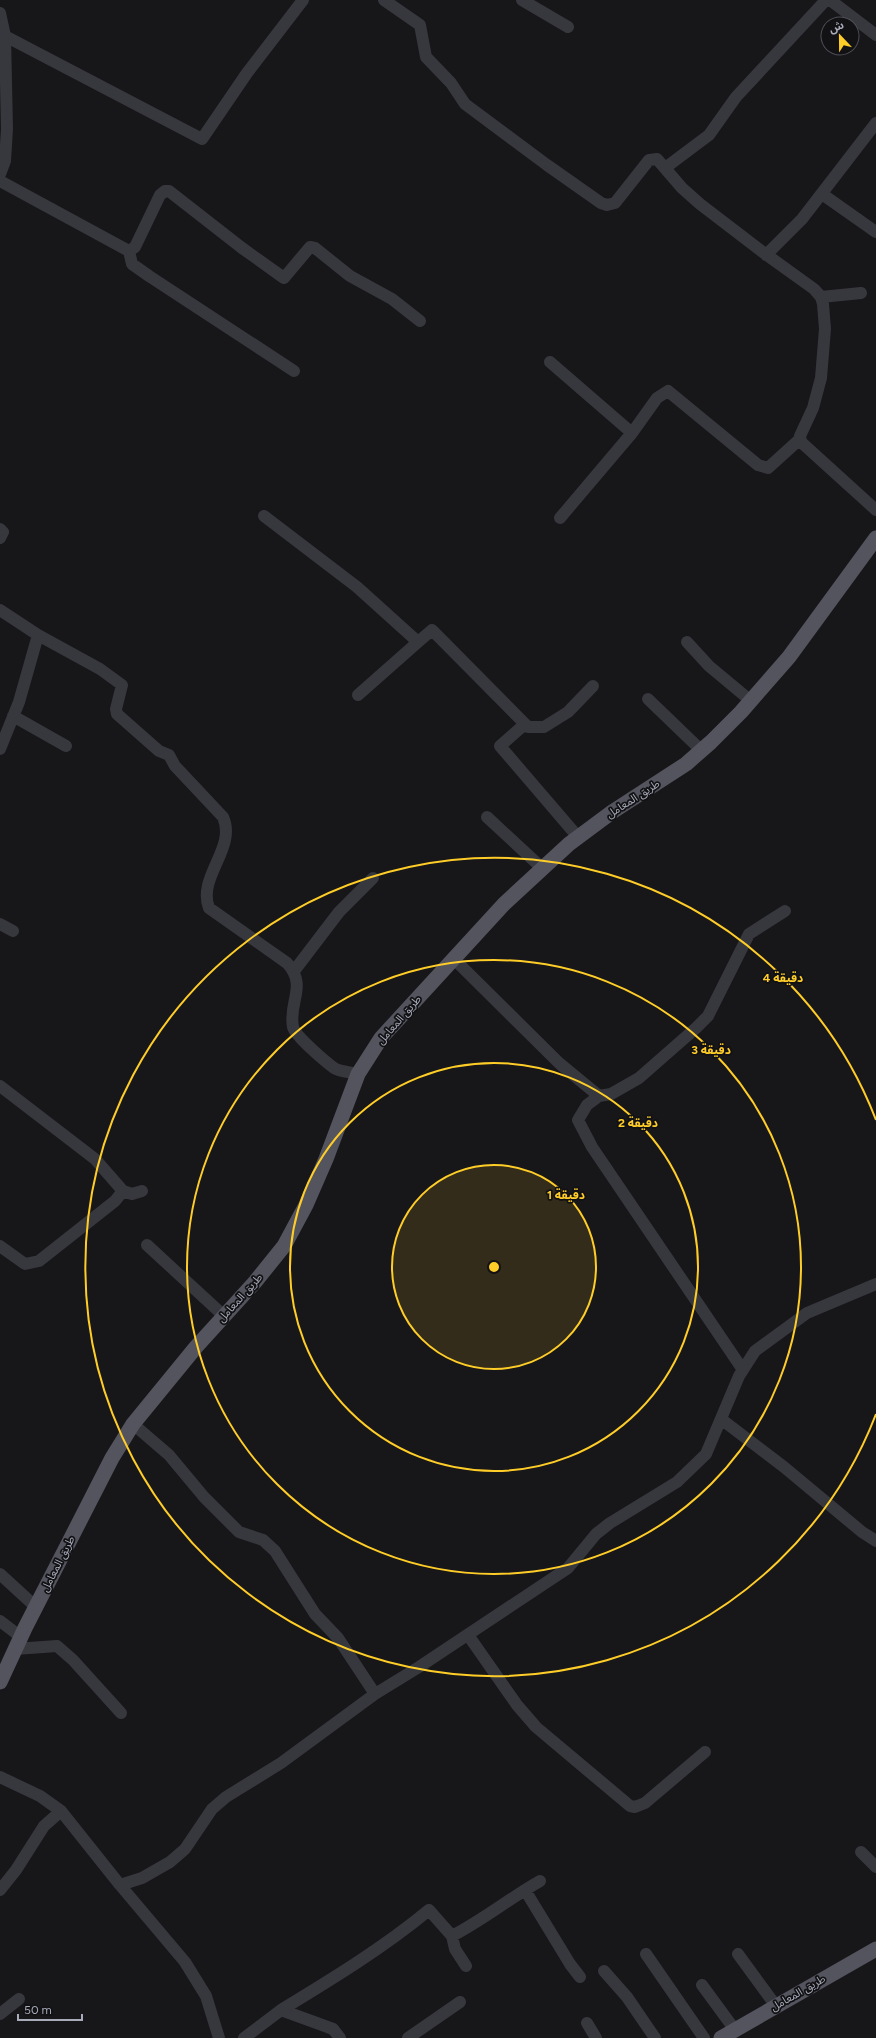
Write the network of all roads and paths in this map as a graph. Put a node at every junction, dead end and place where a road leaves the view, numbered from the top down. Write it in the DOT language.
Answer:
graph roads {
  1 [pos="303,0"];
  2 [pos="384,0"];
  3 [pos="522,0"];
  4 [pos="826,0"];
  5 [pos="830,0"];
  6 [pos="0,13"];
  7 [pos="568,27"];
  8 [pos="876,35"];
  9 [pos="5,36"];
  10 [pos="876,123"];
  11 [pos="872,138"];
  12 [pos="665,168"];
  13 [pos="0,174"];
  14 [pos="0,181"];
  15 [pos="822,194"];
  16 [pos="876,232"];
  17 [pos="129,251"];
  18 [pos="766,255"];
  19 [pos="861,293"];
  20 [pos="821,297"];
  21 [pos="420,321"];
  22 [pos="550,362"];
  23 [pos="294,371"];
  24 [pos="632,433"];
  25 [pos="800,439"];
  26 [pos="876,510"];
  27 [pos="264,516"];
  28 [pos="560,518"];
  29 [pos="0,529"];
  30 [pos="0,538"];
  31 [pos="876,538"];
  32 [pos="0,610"];
  33 [pos="38,635"];
  34 [pos="418,642"];
  35 [pos="687,642"];
  36 [pos="593,686"];
  37 [pos="358,695"];
  38 [pos="648,699"];
  39 [pos="751,700"];
  40 [pos="14,716"];
  41 [pos="524,724"];
  42 [pos="66,746"];
  43 [pos="0,749"];
  44 [pos="702,750"];
  45 [pos="487,816"];
  46 [pos="578,837"];
  47 [pos="543,868"];
  48 [pos="373,878"];
  49 [pos="785,911"];
  50 [pos="0,924"];
  51 [pos="12,931"];
  52 [pos="454,959"];
  53 [pos="294,971"];
  54 [pos="358,1074"];
  55 [pos="0,1086"];
  56 [pos="599,1096"];
  57 [pos="124,1191"];
  58 [pos="142,1191"];
  59 [pos="147,1245"];
  60 [pos="0,1246"];
  61 [pos="876,1284"];
  62 [pos="224,1316"];
  63 [pos="743,1370"];
  64 [pos="721,1419"];
  65 [pos="133,1424"];
  66 [pos="876,1541"];
  67 [pos="0,1574"];
  68 [pos="36,1607"];
  69 [pos="0,1621"];
  70 [pos="468,1635"];
  71 [pos="18,1643"];
  72 [pos="0,1682"];
  73 [pos="375,1694"];
  74 [pos="120,1713"];
  75 [pos="705,1752"];
  76 [pos="0,1777"];
  77 [pos="61,1811"];
  78 [pos="861,1852"];
  79 [pos="876,1866"];
  80 [pos="540,1881"];
  81 [pos="120,1885"];
  82 [pos="0,1890"];
  83 [pos="525,1890"];
  84 [pos="452,1936"];
  85 [pos="876,1949"];
  86 [pos="646,1954"];
  87 [pos="738,1954"];
  88 [pos="466,1966"];
  89 [pos="604,1971"];
  90 [pos="580,1977"];
  91 [pos="702,1985"];
  92 [pos="19,1999"];
  93 [pos="460,2002"];
  94 [pos="776,2006"];
  95 [pos="281,2010"];
  96 [pos="0,2014"];
  97 [pos="587,2023"];
  98 [pos="735,2030"];
  99 [pos="219,2038"];
  100 [pos="244,2038"];
  101 [pos="340,2038"];
  102 [pos="408,2038"];
  103 [pos="596,2038"];
  104 [pos="655,2038"];
  105 [pos="704,2038"];
  106 [pos="721,2038"];
  1 -- 9 [label="street"];
  2 -- 12 [label="street"];
  3 -- 7 [label="street"];
  4 -- 12 [label="street"];
  5 -- 8 [label="street"];
  6 -- 9 [label="street"];
  9 -- 13 [label="street"];
  10 -- 11 [label="street"];
  11 -- 15 [label="street"];
  12 -- 18 [label="street"];
  14 -- 17 [label="street"];
  15 -- 16 [label="street"];
  15 -- 18 [label="street"];
  17 -- 21 [label="street"];
  17 -- 23 [label="street"];
  18 -- 20 [label="street"];
  19 -- 20 [label="street"];
  20 -- 25 [label="street"];
  22 -- 24 [label="street"];
  24 -- 25 [label="street"];
  24 -- 28 [label="street"];
  25 -- 26 [label="street"];
  27 -- 34 [label="street"];
  29 -- 30 [label="street"];
  31 -- 39 [label="main road, طريق المعامل"];
  32 -- 33 [label="street"];
  33 -- 40 [label="street"];
  33 -- 53 [label="street"];
  34 -- 37 [label="street"];
  34 -- 41 [label="street"];
  35 -- 39 [label="street"];
  36 -- 41 [label="street"];
  38 -- 44 [label="street"];
  39 -- 44 [label="main road, طريق المعامل"];
  40 -- 42 [label="street"];
  40 -- 43 [label="street"];
  41 -- 46 [label="street"];
  44 -- 46 [label="main road, طريق المعامل"];
  45 -- 47 [label="street"];
  46 -- 47 [label="main road, طريق المعامل"];
  47 -- 52 [label="main road, طريق المعامل"];
  48 -- 53 [label="street"];
  49 -- 56 [label="street"];
  50 -- 51 [label="street"];
  52 -- 54 [label="main road, طريق المعامل"];
  52 -- 56 [label="street"];
  53 -- 54 [label="street"];
  54 -- 62 [label="main road, طريق المعامل"];
  55 -- 57 [label="street"];
  56 -- 63 [label="street"];
  57 -- 58 [label="street"];
  57 -- 60 [label="street"];
  59 -- 62 [label="street"];
  61 -- 63 [label="street"];
  62 -- 65 [label="main road, طريق المعامل"];
  63 -- 64 [label="street"];
  64 -- 66 [label="street"];
  64 -- 70 [label="street"];
  65 -- 68 [label="main road, طريق المعامل"];
  65 -- 73 [label="street"];
  67 -- 68 [label="street"];
  68 -- 71 [label="main road, طريق المعامل"];
  69 -- 71 [label="street"];
  70 -- 73 [label="street"];
  70 -- 75 [label="street"];
  71 -- 72 [label="main road, طريق المعامل"];
  71 -- 74 [label="street"];
  73 -- 81 [label="street"];
  76 -- 77 [label="street"];
  77 -- 81 [label="street"];
  77 -- 82 [label="street"];
  78 -- 79 [label="street"];
  80 -- 83 [label="street"];
  81 -- 99 [label="street"];
  83 -- 84 [label="street"];
  83 -- 90 [label="street"];
  84 -- 88 [label="street"];
  84 -- 95 [label="street"];
  85 -- 94 [label="main road, طريق المعامل"];
  86 -- 105 [label="street"];
  87 -- 94 [label="street"];
  89 -- 104 [label="street"];
  91 -- 98 [label="street"];
  92 -- 96 [label="street"];
  93 -- 102 [label="street"];
  94 -- 98 [label="main road, طريق المعامل"];
  95 -- 100 [label="street"];
  95 -- 101 [label="street"];
  97 -- 103 [label="street"];
  98 -- 106 [label="main road, طريق المعامل"];
}
